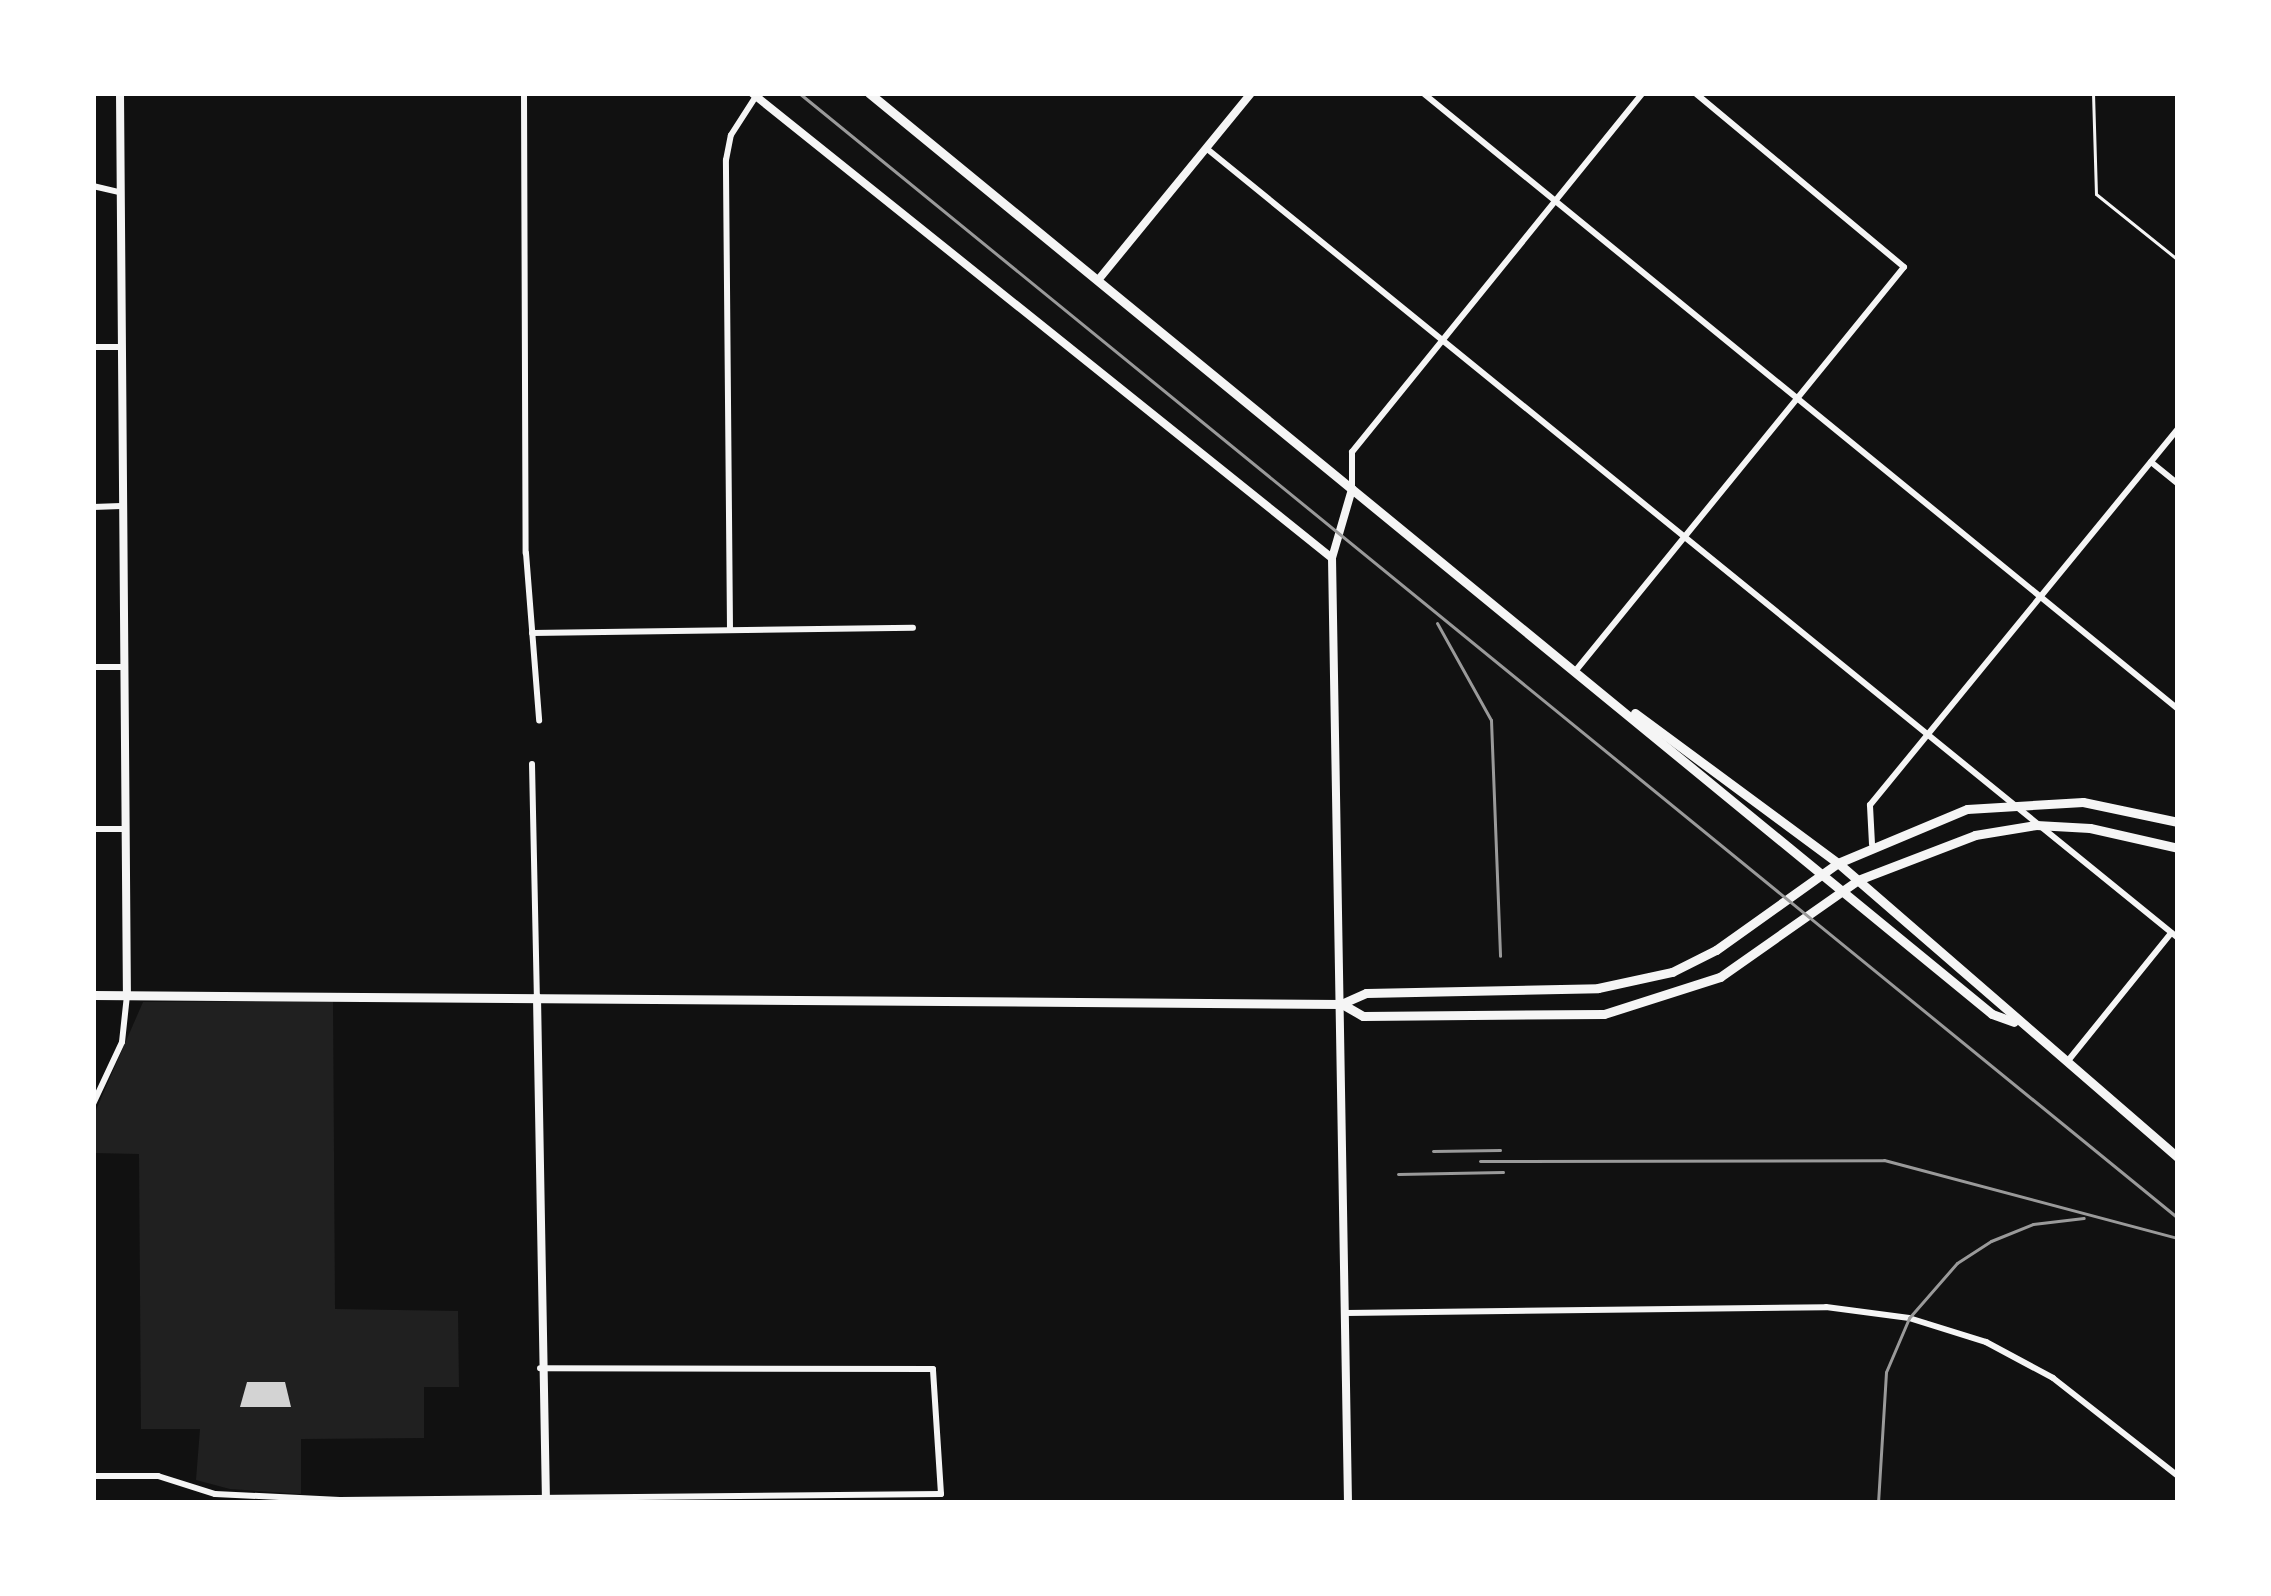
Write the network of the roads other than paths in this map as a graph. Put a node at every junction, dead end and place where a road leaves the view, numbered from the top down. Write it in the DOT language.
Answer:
graph roads {
  1 [pos="120,93"];
  2 [pos="524,93"];
  3 [pos="869,93"];
  4 [pos="1251,93"];
  5 [pos="1423,93"];
  6 [pos="1643,93"];
  7 [pos="1695,93"];
  8 [pos="2093,93"];
  9 [pos="754,95"];
  10 [pos="1206,148"];
  11 [pos="93,186"];
  12 [pos="121,192"];
  13 [pos="1557,202"];
  14 [pos="2178,260"];
  15 [pos="1099,279"];
  16 [pos="1444,340"];
  17 [pos="93,347"];
  18 [pos="121,347"];
  19 [pos="1801,399"];
  20 [pos="2178,429"];
  21 [pos="2151,462"];
  22 [pos="2178,484"];
  23 [pos="1352,486"];
  24 [pos="122,506"];
  25 [pos="93,507"];
  26 [pos="1688,536"];
  27 [pos="1332,558"];
  28 [pos="2042,598"];
  29 [pos="913,628"];
  30 [pos="730,631"];
  31 [pos="532,633"];
  32 [pos="93,667"];
  33 [pos="122,667"];
  34 [pos="1577,669"];
  35 [pos="1625,708"];
  36 [pos="2178,710"];
  37 [pos="539,720"];
  38 [pos="1929,732"];
  39 [pos="1707,762"];
  40 [pos="532,764"];
  41 [pos="1697,774"];
  42 [pos="2010,803"];
  43 [pos="2174,821"];
  44 [pos="2036,825"];
  45 [pos="93,829"];
  46 [pos="122,829"];
  47 [pos="1872,844"];
  48 [pos="2164,844"];
  49 [pos="2178,848"];
  50 [pos="1838,863"];
  51 [pos="1823,874"];
  52 [pos="1858,880"];
  53 [pos="1842,891"];
  54 [pos="2175,935"];
  55 [pos="1962,969"];
  56 [pos="1952,981"];
  57 [pos="1510,992"];
  58 [pos="93,994"];
  59 [pos="127,995"];
  60 [pos="537,997"];
  61 [pos="1342,1004"];
  62 [pos="1510,1018"];
  63 [pos="2014,1022"];
  64 [pos="2065,1065"];
  65 [pos="93,1104"];
  66 [pos="2178,1158"];
  67 [pos="1346,1313"];
  68 [pos="540,1368"];
  69 [pos="93,1476"];
  70 [pos="2178,1476"];
  71 [pos="216,1498"];
  72 [pos="546,1500"];
  73 [pos="1348,1503"];
  1 -- 12 [label="street"];
  2 -- 31 [label="street"];
  3 -- 15 [label="main road"];
  4 -- 10 [label="street"];
  5 -- 13 [label="street"];
  6 -- 13 [label="street"];
  7 -- 19 [label="street"];
  8 -- 14 [label="lane"];
  9 -- 27 [label="street"];
  9 -- 30 [label="street"];
  10 -- 15 [label="street"];
  10 -- 16 [label="street"];
  11 -- 12 [label="street"];
  12 -- 18 [label="street"];
  13 -- 16 [label="street"];
  13 -- 19 [label="street"];
  15 -- 23 [label="main road"];
  16 -- 23 [label="street"];
  16 -- 26 [label="street"];
  17 -- 18 [label="street"];
  18 -- 24 [label="street"];
  19 -- 26 [label="street"];
  19 -- 28 [label="street"];
  20 -- 21 [label="street"];
  21 -- 22 [label="street"];
  21 -- 28 [label="street"];
  23 -- 27 [label="street"];
  23 -- 34 [label="main road"];
  24 -- 25 [label="street"];
  24 -- 33 [label="street"];
  26 -- 34 [label="street"];
  26 -- 38 [label="street"];
  27 -- 61 [label="street"];
  28 -- 36 [label="street"];
  28 -- 38 [label="street"];
  29 -- 30 [label="street"];
  30 -- 31 [label="street"];
  31 -- 37 [label="street"];
  32 -- 33 [label="street"];
  33 -- 46 [label="street"];
  34 -- 35 [label="main road"];
  35 -- 39 [label="main road"];
  35 -- 41 [label="main road"];
  38 -- 42 [label="street"];
  38 -- 47 [label="street"];
  39 -- 41 [label="main road"];
  39 -- 50 [label="main road"];
  40 -- 60 [label="street"];
  41 -- 51 [label="main road"];
  42 -- 43 [label="main road"];
  42 -- 44 [label="street"];
  42 -- 47 [label="main road"];
  43 -- 48 [label="main road"];
  44 -- 48 [label="main road"];
  44 -- 52 [label="main road"];
  44 -- 54 [label="street"];
  45 -- 46 [label="street"];
  46 -- 59 [label="street"];
  47 -- 50 [label="main road"];
  48 -- 49 [label="main road"];
  50 -- 51 [label="main road"];
  50 -- 52 [label="main road"];
  51 -- 53 [label="main road"];
  51 -- 57 [label="main road"];
  52 -- 53 [label="main road"];
  52 -- 55 [label="main road"];
  53 -- 56 [label="main road"];
  53 -- 62 [label="main road"];
  54 -- 64 [label="street"];
  55 -- 56 [label="main road"];
  55 -- 63 [label="main road"];
  56 -- 63 [label="main road"];
  57 -- 61 [label="main road"];
  57 -- 62 [label="main road"];
  58 -- 59 [label="main road"];
  59 -- 60 [label="main road"];
  59 -- 65 [label="street"];
  60 -- 61 [label="main road"];
  60 -- 68 [label="street"];
  61 -- 62 [label="main road"];
  61 -- 67 [label="street"];
  63 -- 64 [label="main road"];
  64 -- 66 [label="main road"];
  67 -- 70 [label="street"];
  67 -- 73 [label="street"];
  68 -- 72 [label="street"];
  68 -- 72 [label="street"];
  69 -- 71 [label="street"];
  71 -- 72 [label="street"];
}
